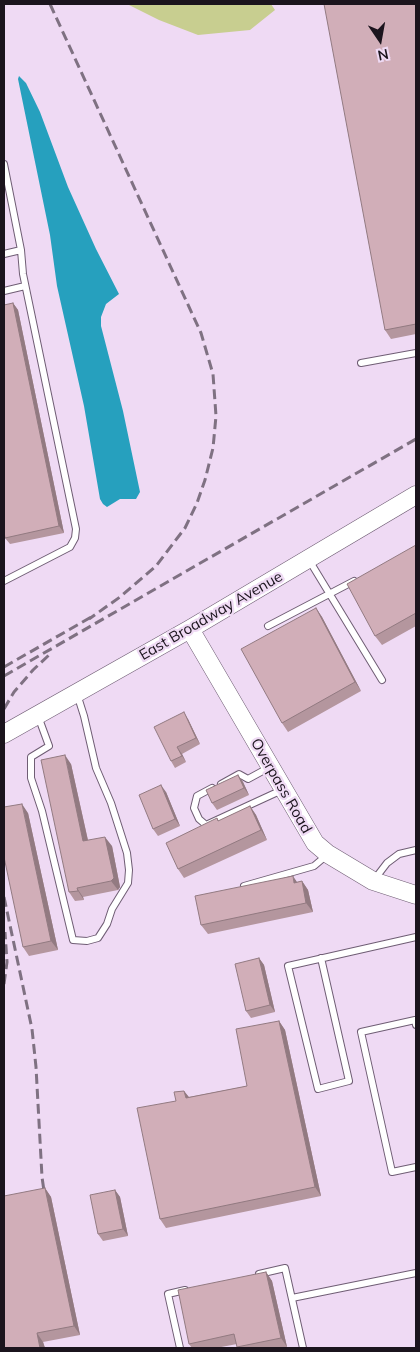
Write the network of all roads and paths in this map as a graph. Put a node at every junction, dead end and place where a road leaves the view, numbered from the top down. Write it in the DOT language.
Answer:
graph roads {
  1 [pos="4,164"];
  2 [pos="21,250"];
  3 [pos="4,254"];
  4 [pos="25,286"];
  5 [pos="4,291"];
  6 [pos="416,352"];
  7 [pos="360,363"];
  8 [pos="416,495"];
  9 [pos="308,559"];
  10 [pos="364,576"];
  11 [pos="4,581"];
  12 [pos="329,593"];
  13 [pos="268,626"];
  14 [pos="190,629"];
  15 [pos="382,680"];
  16 [pos="76,693"];
  17 [pos="38,714"];
  18 [pos="4,734"];
  19 [pos="270,767"];
  20 [pos="283,789"];
  21 [pos="416,850"];
  22 [pos="328,854"];
  23 [pos="373,881"];
  24 [pos="235,889"];
  25 [pos="416,895"];
  26 [pos="416,937"];
  27 [pos="321,958"];
  28 [pos="416,1025"];
  29 [pos="416,1166"];
  30 [pos="416,1273"];
  31 [pos="256,1275"];
  32 [pos="188,1290"];
  33 [pos="292,1298"];
  34 [pos="180,1348"];
  35 [pos="303,1348"];
  1 -- 2 [label="lane"];
  2 -- 3 [label="lane"];
  2 -- 4 [label="lane"];
  4 -- 5 [label="lane"];
  4 -- 11 [label="lane"];
  6 -- 7 [label="lane"];
  8 -- 9 [label="main road, East Broadway Avenue"];
  9 -- 12 [label="lane"];
  9 -- 14 [label="main road, East Broadway Avenue"];
  10 -- 12 [label="lane"];
  12 -- 13 [label="lane"];
  12 -- 15 [label="lane"];
  14 -- 16 [label="main road, East Broadway Avenue"];
  14 -- 19 [label="main road, Overpass Road"];
  16 -- 17 [label="main road, East Broadway Avenue"];
  16 -- 17 [label="lane"];
  17 -- 18 [label="main road, East Broadway Avenue"];
  19 -- 20 [label="main road, Overpass Road"];
  19 -- 20 [label="lane"];
  20 -- 22 [label="main road, Overpass Road"];
  21 -- 23 [label="lane"];
  22 -- 23 [label="main road, Overpass Road"];
  22 -- 24 [label="lane"];
  23 -- 25 [label="main road, Overpass Road"];
  26 -- 27 [label="lane"];
  27 -- 27 [label="lane"];
  28 -- 29 [label="lane"];
  30 -- 33 [label="lane"];
  31 -- 33 [label="lane"];
  32 -- 34 [label="lane"];
  33 -- 35 [label="lane"];
}
